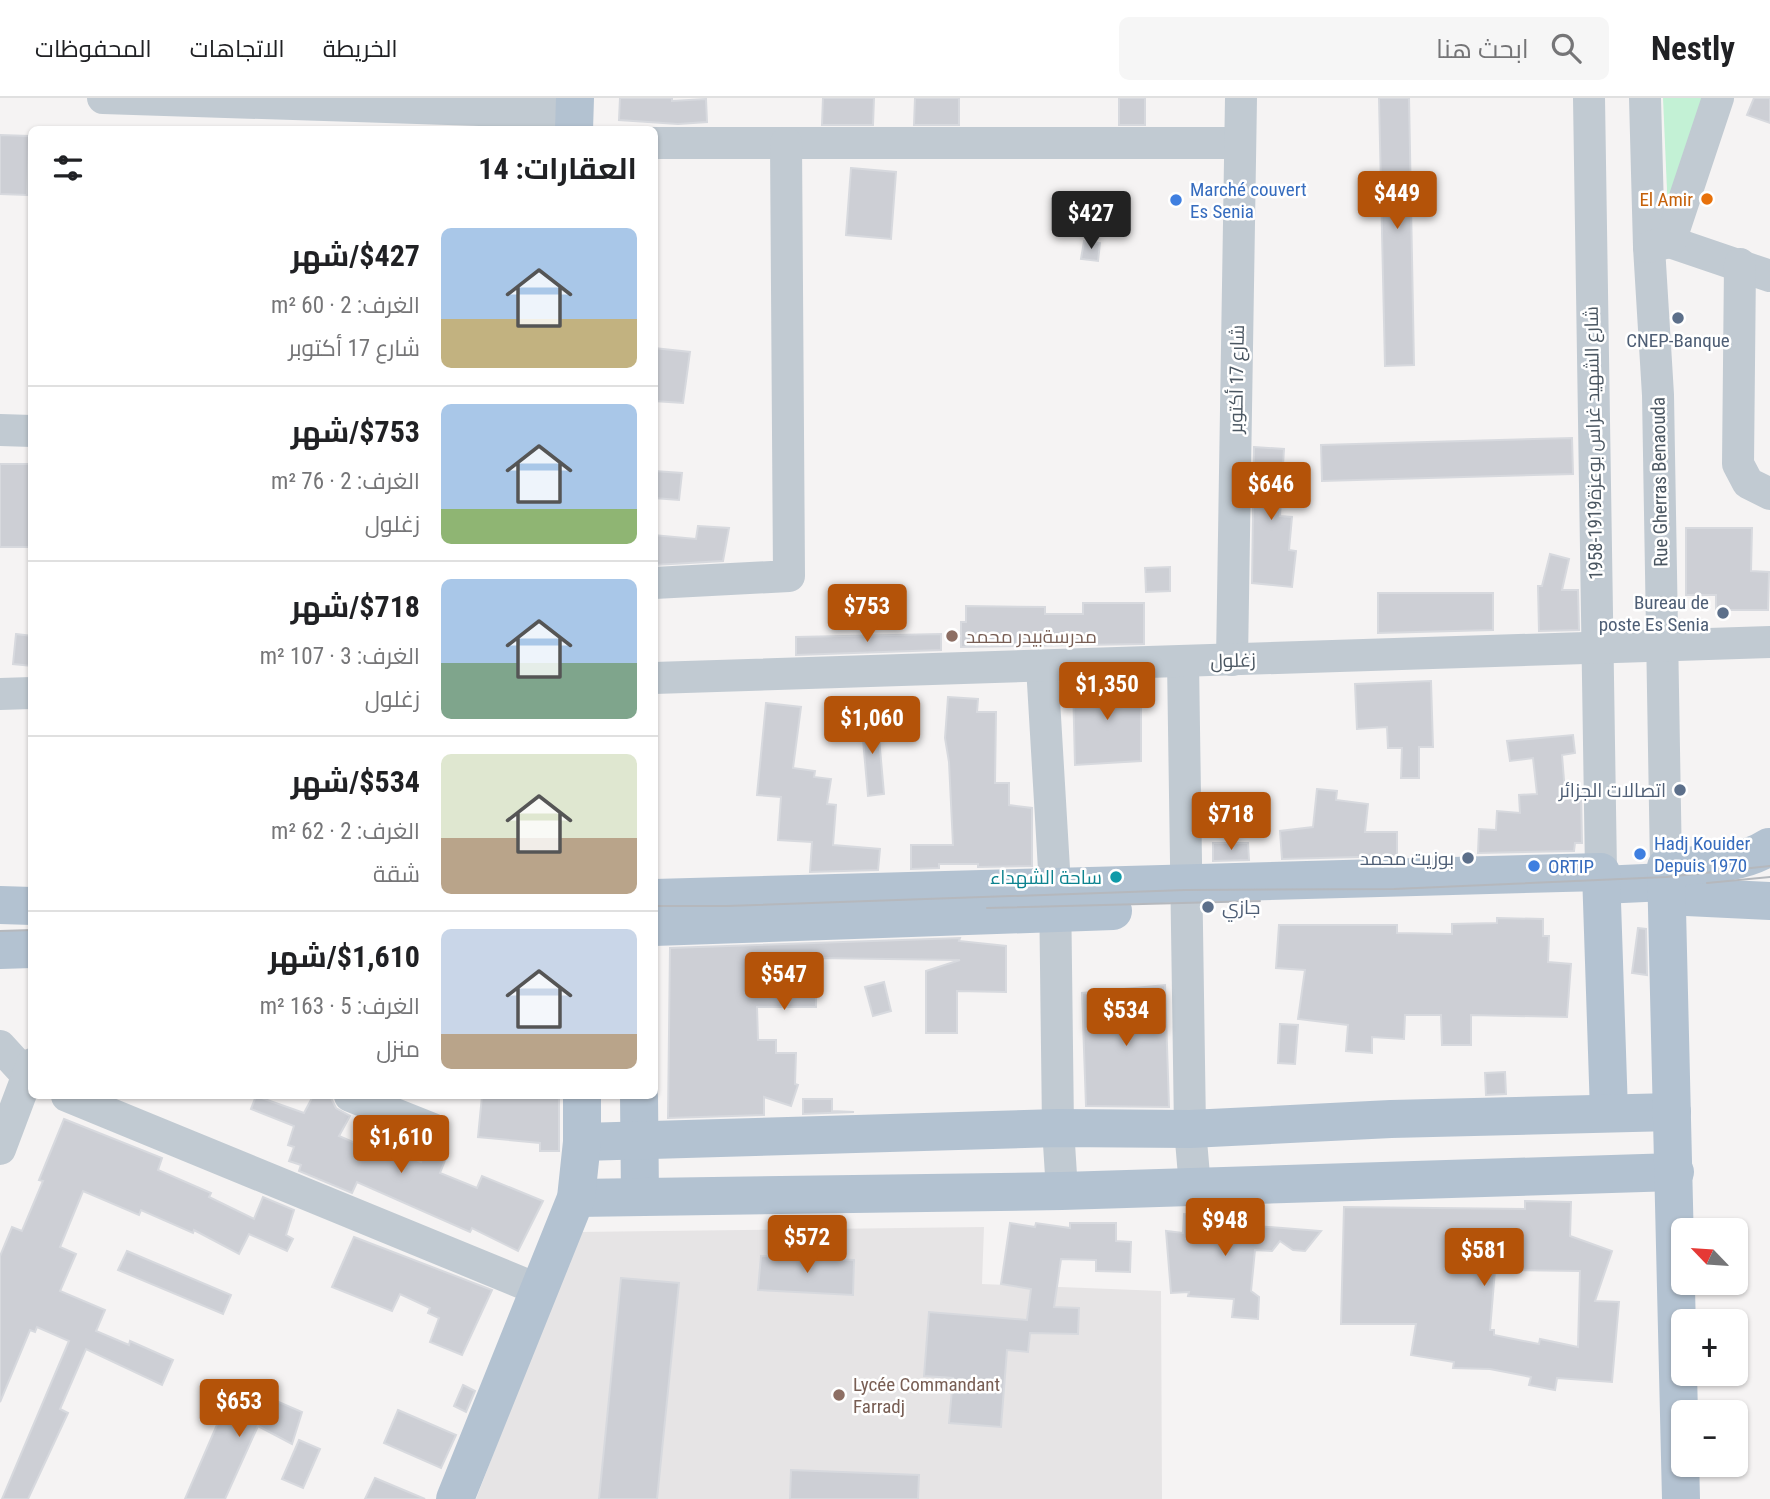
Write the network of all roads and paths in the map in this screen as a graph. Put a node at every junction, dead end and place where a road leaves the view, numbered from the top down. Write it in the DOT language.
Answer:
graph roads {
  1 [pos="103,98"];
  2 [pos="1241,98"];
  3 [pos="1589,98"];
  4 [pos="1646,98"];
  5 [pos="1718,98"];
  6 [pos="234,100"];
  7 [pos="404,112"];
  8 [pos="574,114"];
  9 [pos="658,143"];
  10 [pos="786,143"];
  11 [pos="1240,143"];
  12 [pos="1660,244"];
  13 [pos="1740,264"];
  14 [pos="1770,275"];
  15 [pos="0,430"];
  16 [pos="28,431"];
  17 [pos="1770,494"];
  18 [pos="658,583"];
  19 [pos="1770,642"];
  20 [pos="1662,647"];
  21 [pos="1597,649"];
  22 [pos="1232,660"];
  23 [pos="1183,661"];
  24 [pos="1042,666"];
  25 [pos="658,678"];
  26 [pos="28,693"];
  27 [pos="0,694"];
  28 [pos="1770,846"];
  29 [pos="1666,882"];
  30 [pos="1601,884"];
  31 [pos="1770,894"];
  32 [pos="1185,895"];
  33 [pos="658,898"];
  34 [pos="1055,899"];
  35 [pos="1770,901"];
  36 [pos="0,905"];
  37 [pos="28,906"];
  38 [pos="658,927"];
  39 [pos="28,949"];
  40 [pos="0,950"];
  41 [pos="0,1046"];
  42 [pos="28,1073"];
  43 [pos="28,1080"];
  44 [pos="74,1099"];
  45 [pos="358,1099"];
  46 [pos="582,1099"];
  47 [pos="639,1099"];
  48 [pos="1609,1112"];
  49 [pos="1672,1112"];
  50 [pos="1058,1128"];
  51 [pos="433,1129"];
  52 [pos="1190,1129"];
  53 [pos="640,1141"];
  54 [pos="583,1142"];
  55 [pos="0,1149"];
  56 [pos="1675,1172"];
  57 [pos="1195,1186"];
  58 [pos="1062,1191"];
  59 [pos="640,1197"];
  60 [pos="576,1198"];
  61 [pos="537,1289"];
  62 [pos="455,1499"];
  63 [pos="1681,1499"];
  1 -- 6 [label="street"];
  2 -- 11 [label="street, شارع 17 أكتوبر"];
  3 -- 21 [label="street, شارع الشهيد غراس بوعزة1919-1958"];
  4 -- 12 [label="street, Rue Gherras Benaouda"];
  5 -- 12 [label="street"];
  6 -- 7 [label="street"];
  7 -- 8 [label="street"];
  9 -- 10 [label="street"];
  10 -- 11 [label="street"];
  10 -- 18 [label="street"];
  11 -- 22 [label="street, شارع 17 أكتوبر"];
  12 -- 13 [label="street"];
  12 -- 20 [label="street, Rue Gherras Benaouda"];
  13 -- 14 [label="street"];
  13 -- 17 [label="street"];
  15 -- 16 [label="street"];
  19 -- 20 [label="street, زغلول"];
  20 -- 21 [label="street, زغلول"];
  20 -- 29 [label="street, Rue Gherras Benaouda"];
  21 -- 22 [label="street, زغلول"];
  21 -- 30 [label="street, شارع الشهيد غراس بوعزة1919-1958"];
  22 -- 23 [label="street, زغلول"];
  23 -- 24 [label="street, زغلول"];
  23 -- 32 [label="street"];
  24 -- 25 [label="street, زغلول"];
  24 -- 34 [label="street"];
  26 -- 27 [label="street"];
  28 -- 29 [label="main road"];
  28 -- 31 [label="main road"];
  29 -- 30 [label="main road"];
  29 -- 35 [label="main road"];
  29 -- 49 [label="main road"];
  30 -- 32 [label="main road"];
  30 -- 48 [label="main road"];
  32 -- 34 [label="main road"];
  32 -- 52 [label="street"];
  33 -- 34 [label="main road"];
  34 -- 38 [label="main road"];
  34 -- 50 [label="street"];
  36 -- 37 [label="main road"];
  39 -- 40 [label="main road"];
  41 -- 42 [label="street"];
  43 -- 55 [label="street"];
  44 -- 61 [label="street"];
  45 -- 51 [label="street"];
  46 -- 54 [label="main road"];
  47 -- 53 [label="main road"];
  48 -- 49 [label="main road"];
  48 -- 52 [label="main road"];
  49 -- 56 [label="main road"];
  50 -- 52 [label="main road"];
  50 -- 53 [label="main road"];
  50 -- 58 [label="street"];
  52 -- 57 [label="street"];
  53 -- 54 [label="main road"];
  53 -- 59 [label="main road"];
  54 -- 60 [label="main road"];
  56 -- 57 [label="main road"];
  56 -- 63 [label="main road"];
  57 -- 58 [label="main road"];
  58 -- 59 [label="main road"];
  59 -- 60 [label="main road"];
  60 -- 61 [label="main road"];
  61 -- 62 [label="main road"];
}
